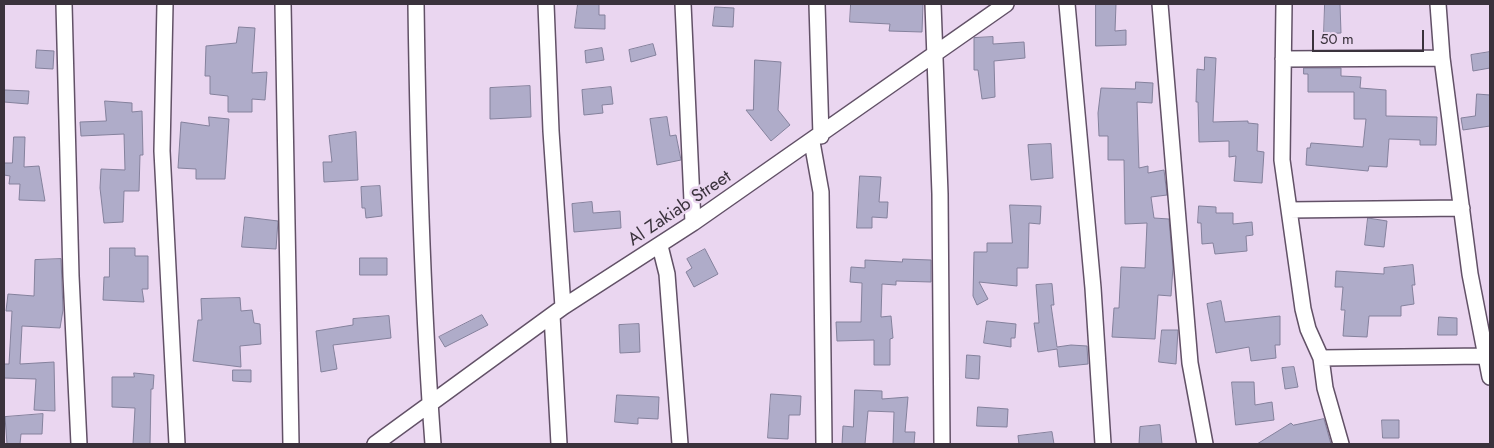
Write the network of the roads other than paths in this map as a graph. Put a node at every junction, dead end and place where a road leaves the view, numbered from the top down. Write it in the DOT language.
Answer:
graph roads {
  1 [pos="64,4"];
  2 [pos="165,4"];
  3 [pos="283,4"];
  4 [pos="416,4"];
  5 [pos="546,4"];
  6 [pos="683,4"];
  7 [pos="817,4"];
  8 [pos="933,4"];
  9 [pos="1006,4"];
  10 [pos="1067,4"];
  11 [pos="1160,4"];
  12 [pos="1284,4"];
  13 [pos="1438,4"];
  14 [pos="934,55"];
  15 [pos="1442,58"];
  16 [pos="1282,59"];
  17 [pos="816,139"];
  18 [pos="1462,208"];
  19 [pos="1289,210"];
  20 [pos="693,223"];
  21 [pos="660,246"];
  22 [pos="557,311"];
  23 [pos="1485,356"];
  24 [pos="1321,358"];
  25 [pos="1490,377"];
  26 [pos="430,404"];
  27 [pos="79,444"];
  28 [pos="177,444"];
  29 [pos="291,444"];
  30 [pos="374,444"];
  31 [pos="433,444"];
  32 [pos="559,444"];
  33 [pos="680,444"];
  34 [pos="824,444"];
  35 [pos="942,444"];
  36 [pos="1103,444"];
  37 [pos="1206,444"];
  38 [pos="1341,444"];
  1 -- 27 [label="street"];
  2 -- 28 [label="street"];
  3 -- 29 [label="street"];
  4 -- 26 [label="street"];
  5 -- 22 [label="street"];
  6 -- 20 [label="street"];
  7 -- 17 [label="street"];
  8 -- 14 [label="street"];
  9 -- 14 [label="street, Al Zakiab Street"];
  10 -- 36 [label="street"];
  11 -- 37 [label="street"];
  12 -- 16 [label="street"];
  13 -- 15 [label="street"];
  14 -- 17 [label="street, Al Zakiab Street"];
  14 -- 35 [label="street"];
  15 -- 16 [label="street"];
  15 -- 18 [label="street"];
  16 -- 19 [label="street"];
  17 -- 20 [label="street, Al Zakiab Street"];
  17 -- 34 [label="street"];
  18 -- 19 [label="street"];
  18 -- 23 [label="street"];
  19 -- 24 [label="street"];
  20 -- 21 [label="street, Al Zakiab Street"];
  21 -- 22 [label="street, Al Zakiab Street"];
  21 -- 33 [label="street"];
  22 -- 26 [label="street, Al Zakiab Street"];
  22 -- 32 [label="street"];
  23 -- 24 [label="street"];
  23 -- 25 [label="street"];
  24 -- 38 [label="street"];
  26 -- 30 [label="street, Al Zakiab Street"];
  26 -- 31 [label="street"];
}
